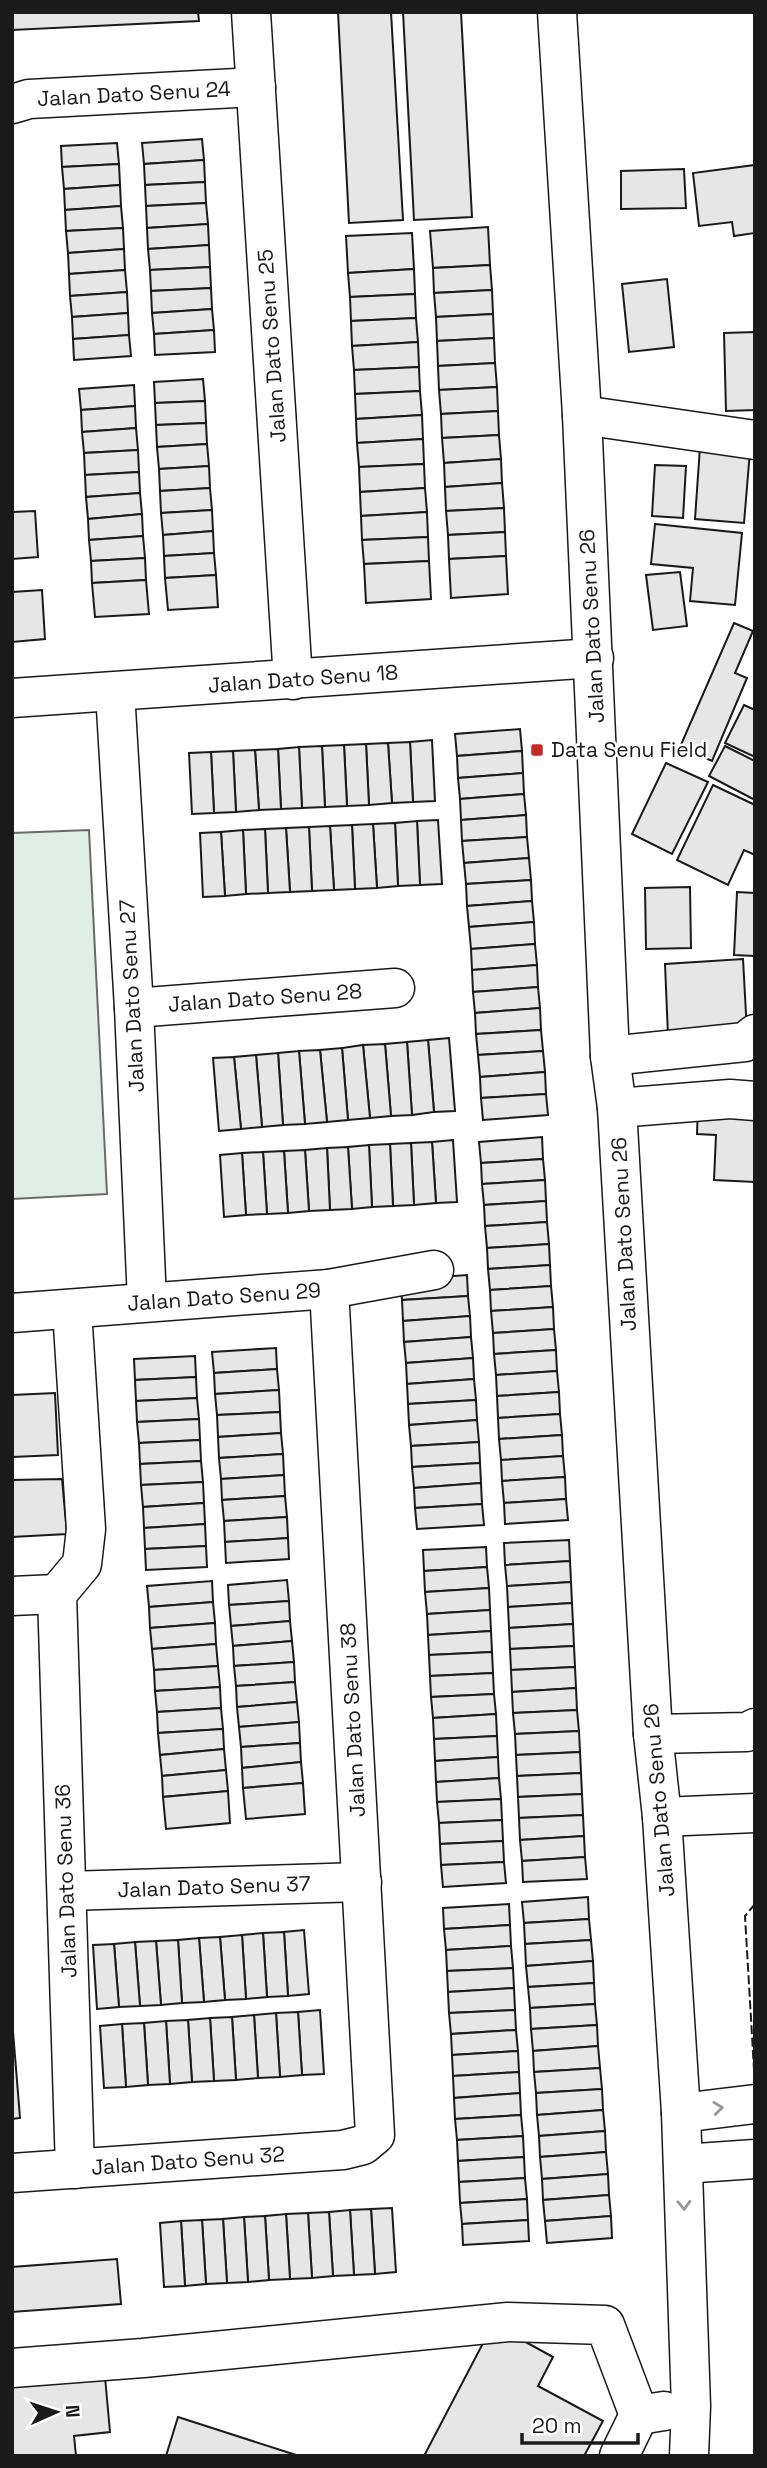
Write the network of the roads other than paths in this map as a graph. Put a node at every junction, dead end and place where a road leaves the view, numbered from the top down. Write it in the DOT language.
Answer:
graph roads {
  1 [pos="251,12"];
  2 [pos="557,12"];
  3 [pos="256,87"];
  4 [pos="12,104"];
  5 [pos="582,415"];
  6 [pos="755,440"];
  7 [pos="594,658"];
  8 [pos="293,680"];
  9 [pos="115,692"];
  10 [pos="12,698"];
  11 [pos="396,988"];
  12 [pos="134,1008"];
  13 [pos="755,1034"];
  14 [pos="610,1056"];
  15 [pos="755,1101"];
  16 [pos="617,1108"];
  17 [pos="434,1270"];
  18 [pos="329,1289"];
  19 [pos="147,1301"];
  20 [pos="72,1310"];
  21 [pos="12,1313"];
  22 [pos="57,1594"];
  23 [pos="12,1595"];
  24 [pos="755,1728"];
  25 [pos="653,1734"];
  26 [pos="755,1813"];
  27 [pos="662,1817"];
  28 [pos="362,1882"];
  29 [pos="67,1892"];
  30 [pos="755,2104"];
  31 [pos="681,2113"];
  32 [pos="363,2145"];
  33 [pos="755,2159"];
  34 [pos="683,2165"];
  35 [pos="75,2169"];
  36 [pos="12,2173"];
  37 [pos="12,2368"];
  38 [pos="691,2406"];
  39 [pos="639,2415"];
  40 [pos="618,2456"];
  41 [pos="689,2456"];
  1 -- 3 [label="street, Jalan Dato Senu 25"];
  2 -- 5 [label="street, Jalan Dato Senu 26"];
  3 -- 4 [label="street, Jalan Dato Senu 24"];
  3 -- 8 [label="street, Jalan Dato Senu 25"];
  5 -- 6 [label="street"];
  5 -- 7 [label="street, Jalan Dato Senu 26"];
  7 -- 8 [label="street, Jalan Dato Senu 18"];
  7 -- 14 [label="street, Jalan Dato Senu 26"];
  8 -- 9 [label="street, Jalan Dato Senu 18"];
  9 -- 10 [label="street, Jalan Dato Senu 18"];
  9 -- 12 [label="street, Jalan Dato Senu 27"];
  11 -- 12 [label="street, Jalan Dato Senu 28"];
  12 -- 19 [label="street, Jalan Dato Senu 27"];
  13 -- 14 [label="street"];
  14 -- 16 [label="street, Jalan Dato Senu 26"];
  15 -- 16 [label="street"];
  16 -- 25 [label="street, Jalan Dato Senu 26"];
  17 -- 18 [label="street, Jalan Dato Senu 29"];
  18 -- 19 [label="street, Jalan Dato Senu 29"];
  18 -- 28 [label="street, Jalan Dato Senu 38"];
  19 -- 20 [label="street, Jalan Dato Senu 29"];
  20 -- 21 [label="street, Jalan Dato Senu 29"];
  20 -- 22 [label="street"];
  22 -- 23 [label="street"];
  22 -- 29 [label="street, Jalan Dato Senu 36"];
  24 -- 25 [label="street"];
  25 -- 27 [label="street, Jalan Dato Senu 26"];
  26 -- 27 [label="street"];
  27 -- 31 [label="street, Jalan Dato Senu 26"];
  28 -- 29 [label="street, Jalan Dato Senu 37"];
  28 -- 32 [label="street, Jalan Dato Senu 38"];
  29 -- 35 [label="street, Jalan Dato Senu 36"];
  31 -- 30 [label="street, one-way"];
  31 -- 34 [label="street, Jalan Dato Senu 26"];
  32 -- 35 [label="street, Jalan Dato Senu 32"];
  33 -- 34 [label="street"];
  34 -- 38 [label="street, Jalan Dato Senu 26, one-way"];
  35 -- 36 [label="street, Jalan Dato Senu 32"];
  37 -- 39 [label="street"];
  38 -- 39 [label="street"];
  38 -- 41 [label="street, Jalan Dato Senu 26"];
  39 -- 40 [label="street"];
}
